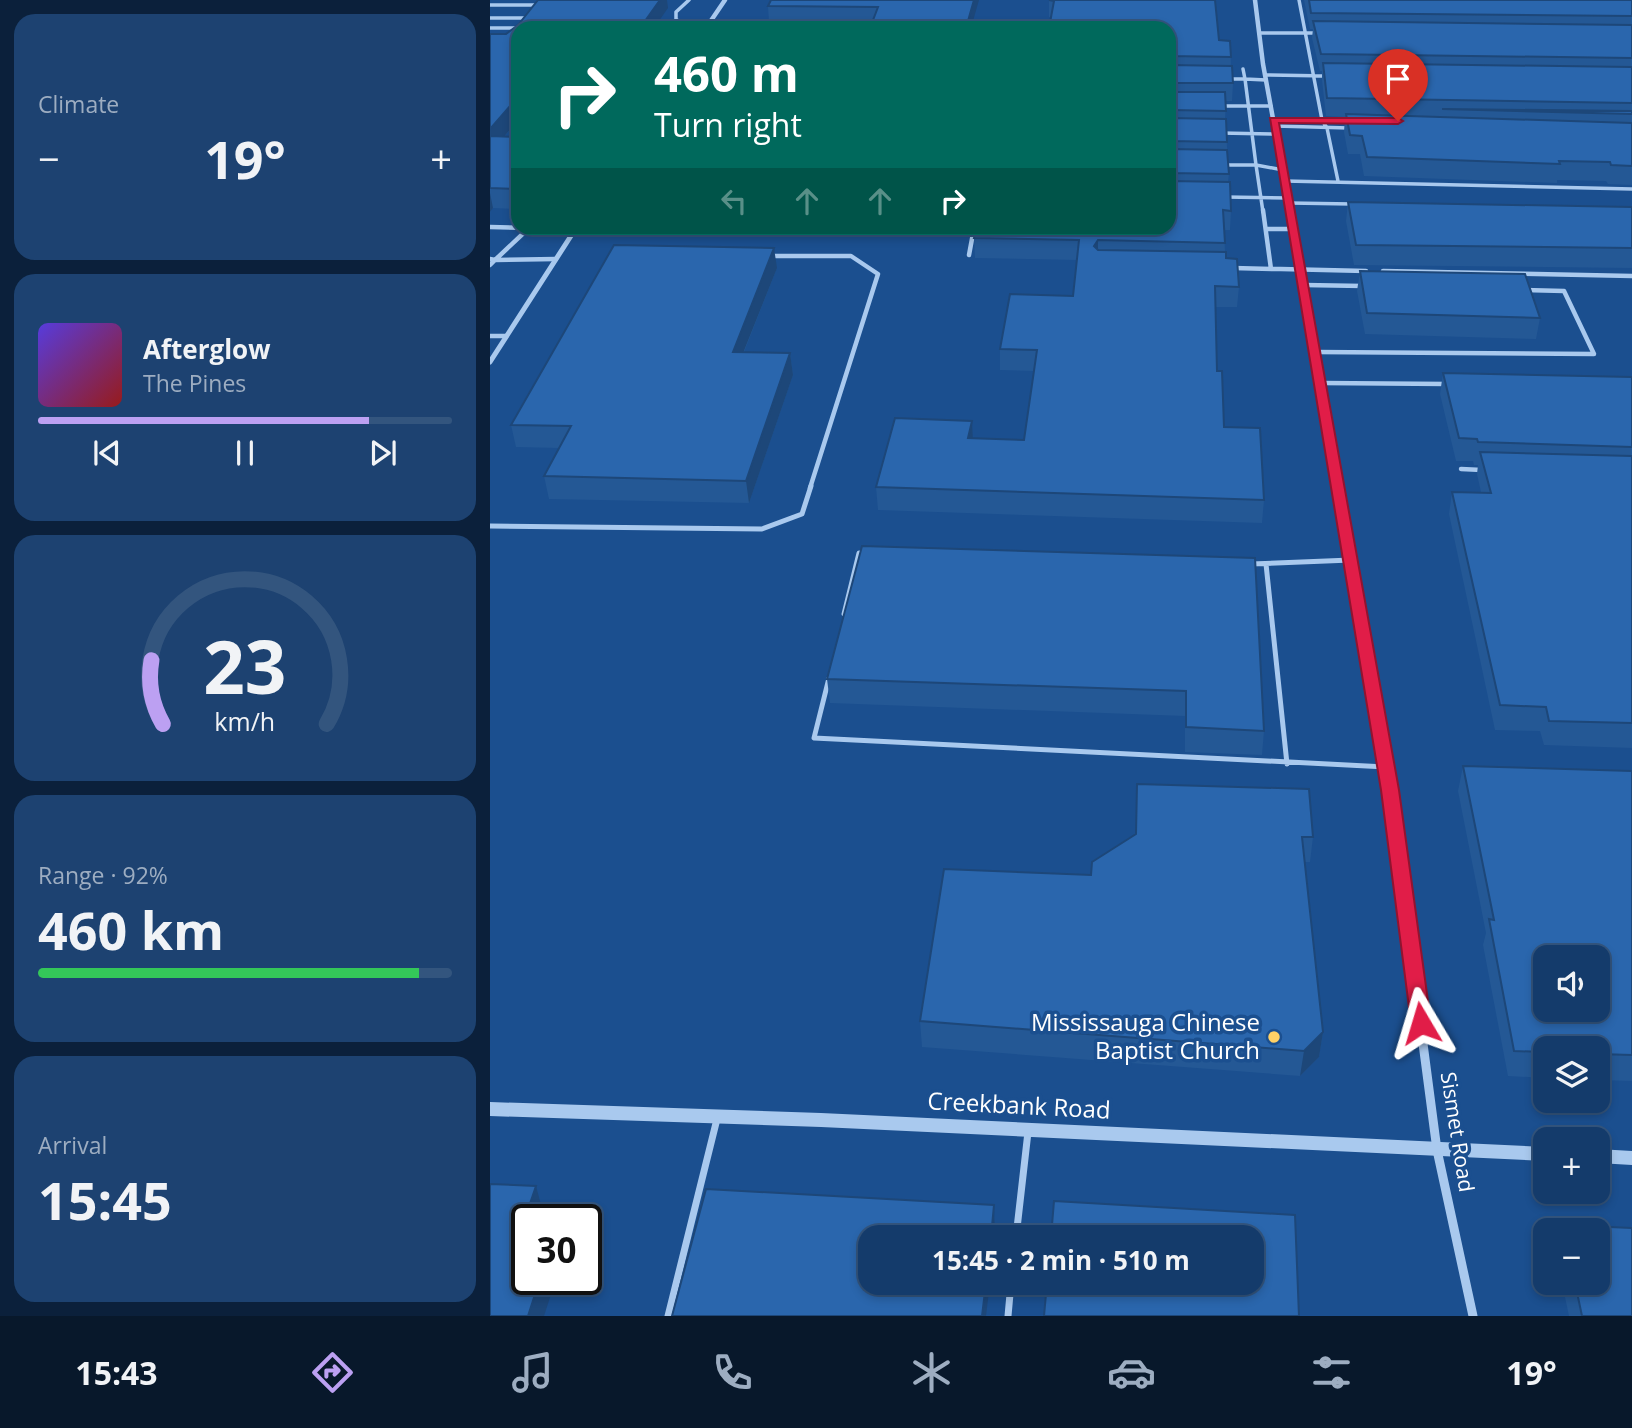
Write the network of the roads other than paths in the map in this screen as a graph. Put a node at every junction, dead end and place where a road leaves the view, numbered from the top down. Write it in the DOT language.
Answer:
graph roads {
  1 [pos="690,0"];
  2 [pos="725,0"];
  3 [pos="1255,0"];
  4 [pos="1299,0"];
  5 [pos="490,2"];
  6 [pos="543,5"];
  7 [pos="490,18"];
  8 [pos="534,18"];
  9 [pos="678,21"];
  10 [pos="711,21"];
  11 [pos="490,28"];
  12 [pos="511,28"];
  13 [pos="1259,33"];
  14 [pos="1305,33"];
  15 [pos="1319,33"];
  16 [pos="1243,69"];
  17 [pos="1316,76"];
  18 [pos="1329,76"];
  19 [pos="1266,77"];
  20 [pos="1220,79"];
  21 [pos="1245,79"];
  22 [pos="1209,106"];
  23 [pos="1248,106"];
  24 [pos="1271,106"];
  25 [pos="1322,120"];
  26 [pos="1359,120"];
  27 [pos="1274,123"];
  28 [pos="1327,128"];
  29 [pos="1355,128"];
  30 [pos="1209,132"];
  31 [pos="1250,133"];
  32 [pos="1276,134"];
  33 [pos="1219,165"];
  34 [pos="1256,165"];
  35 [pos="1283,170"];
  36 [pos="1285,181"];
  37 [pos="1338,181"];
  38 [pos="1632,190"];
  39 [pos="1222,197"];
  40 [pos="1261,197"];
  41 [pos="1289,200"];
  42 [pos="1363,204"];
  43 [pos="490,227"];
  44 [pos="511,228"];
  45 [pos="1266,229"];
  46 [pos="1294,229"];
  47 [pos="522,235"];
  48 [pos="571,235"];
  49 [pos="973,235"];
  50 [pos="969,255"];
  51 [pos="756,256"];
  52 [pos="556,259"];
  53 [pos="492,260"];
  54 [pos="490,265"];
  55 [pos="1231,268"];
  56 [pos="1271,269"];
  57 [pos="1302,270"];
  58 [pos="1632,276"];
  59 [pos="1304,285"];
  60 [pos="1377,286"];
  61 [pos="1511,289"];
  62 [pos="490,336"];
  63 [pos="506,337"];
  64 [pos="1316,352"];
  65 [pos="491,358"];
  66 [pos="1321,383"];
  67 [pos="1451,384"];
  68 [pos="1461,469"];
  69 [pos="1488,470"];
  70 [pos="490,526"];
  71 [pos="873,554"];
  72 [pos="1351,560"];
  73 [pos="1239,564"];
  74 [pos="1266,564"];
  75 [pos="843,619"];
  76 [pos="830,672"];
  77 [pos="1287,764"];
  78 [pos="1386,767"];
  79 [pos="490,1109"];
  80 [pos="717,1117"];
  81 [pos="1028,1132"];
  82 [pos="1437,1150"];
  83 [pos="1533,1154"];
  84 [pos="1610,1157"];
  85 [pos="1632,1158"];
  86 [pos="1017,1225"];
  87 [pos="1010,1295"];
  88 [pos="668,1316"];
  89 [pos="1008,1316"];
  90 [pos="1473,1316"];
  1 -- 9 [label="lane"];
  2 -- 10 [label="street"];
  3 -- 13 [label="street, Sismet Road"];
  4 -- 14 [label="lane"];
  5 -- 6 [label="lane"];
  7 -- 8 [label="lane"];
  11 -- 12 [label="lane"];
  13 -- 14 [label="lane"];
  13 -- 19 [label="street, Sismet Road"];
  14 -- 15 [label="lane"];
  14 -- 17 [label="lane"];
  16 -- 21 [label="lane"];
  17 -- 18 [label="lane"];
  17 -- 19 [label="lane"];
  17 -- 25 [label="lane"];
  19 -- 21 [label="lane"];
  19 -- 24 [label="street, Sismet Road"];
  20 -- 21 [label="lane"];
  21 -- 23 [label="lane"];
  22 -- 23 [label="lane"];
  23 -- 24 [label="lane"];
  23 -- 31 [label="lane"];
  24 -- 27 [label="street, Sismet Road"];
  25 -- 26 [label="lane"];
  25 -- 27 [label="lane"];
  25 -- 28 [label="lane"];
  27 -- 28 [label="lane"];
  27 -- 32 [label="street, Sismet Road"];
  28 -- 29 [label="lane"];
  28 -- 37 [label="lane"];
  30 -- 31 [label="lane"];
  31 -- 32 [label="lane"];
  31 -- 34 [label="lane"];
  32 -- 35 [label="street, Sismet Road"];
  33 -- 34 [label="lane"];
  34 -- 35 [label="lane"];
  34 -- 40 [label="lane"];
  35 -- 36 [label="street, Sismet Road"];
  36 -- 37 [label="lane"];
  36 -- 41 [label="street, Sismet Road"];
  37 -- 38 [label="lane"];
  39 -- 40 [label="lane"];
  40 -- 41 [label="lane"];
  40 -- 45 [label="lane"];
  41 -- 42 [label="lane"];
  41 -- 46 [label="street, Sismet Road"];
  43 -- 44 [label="lane"];
  45 -- 46 [label="lane"];
  45 -- 56 [label="lane"];
  46 -- 57 [label="street, Sismet Road"];
  47 -- 53 [label="lane"];
  48 -- 52 [label="street"];
  49 -- 50 [label="lane"];
  51 -- 70 [label="lane"];
  52 -- 53 [label="lane"];
  52 -- 63 [label="street"];
  53 -- 54 [label="lane"];
  55 -- 56 [label="lane"];
  56 -- 57 [label="lane"];
  57 -- 58 [label="lane"];
  57 -- 59 [label="street, Sismet Road"];
  59 -- 60 [label="lane"];
  59 -- 64 [label="street, Sismet Road"];
  61 -- 64 [label="lane"];
  62 -- 63 [label="lane"];
  63 -- 65 [label="street"];
  64 -- 66 [label="street, Sismet Road"];
  66 -- 67 [label="lane"];
  66 -- 72 [label="street, Sismet Road"];
  68 -- 69 [label="lane"];
  71 -- 75 [label="lane"];
  72 -- 74 [label="lane"];
  72 -- 78 [label="street, Sismet Road"];
  73 -- 74 [label="lane"];
  74 -- 77 [label="lane"];
  76 -- 77 [label="lane"];
  77 -- 78 [label="lane"];
  78 -- 82 [label="street, Sismet Road"];
  79 -- 80 [label="street, Creekbank Road"];
  80 -- 81 [label="street, Creekbank Road"];
  80 -- 88 [label="lane"];
  81 -- 82 [label="street, Creekbank Road"];
  81 -- 86 [label="lane"];
  82 -- 83 [label="street, Creekbank Road"];
  82 -- 90 [label="street, Sismet Road"];
  84 -- 85 [label="street"];
  87 -- 89 [label="lane"];
}
